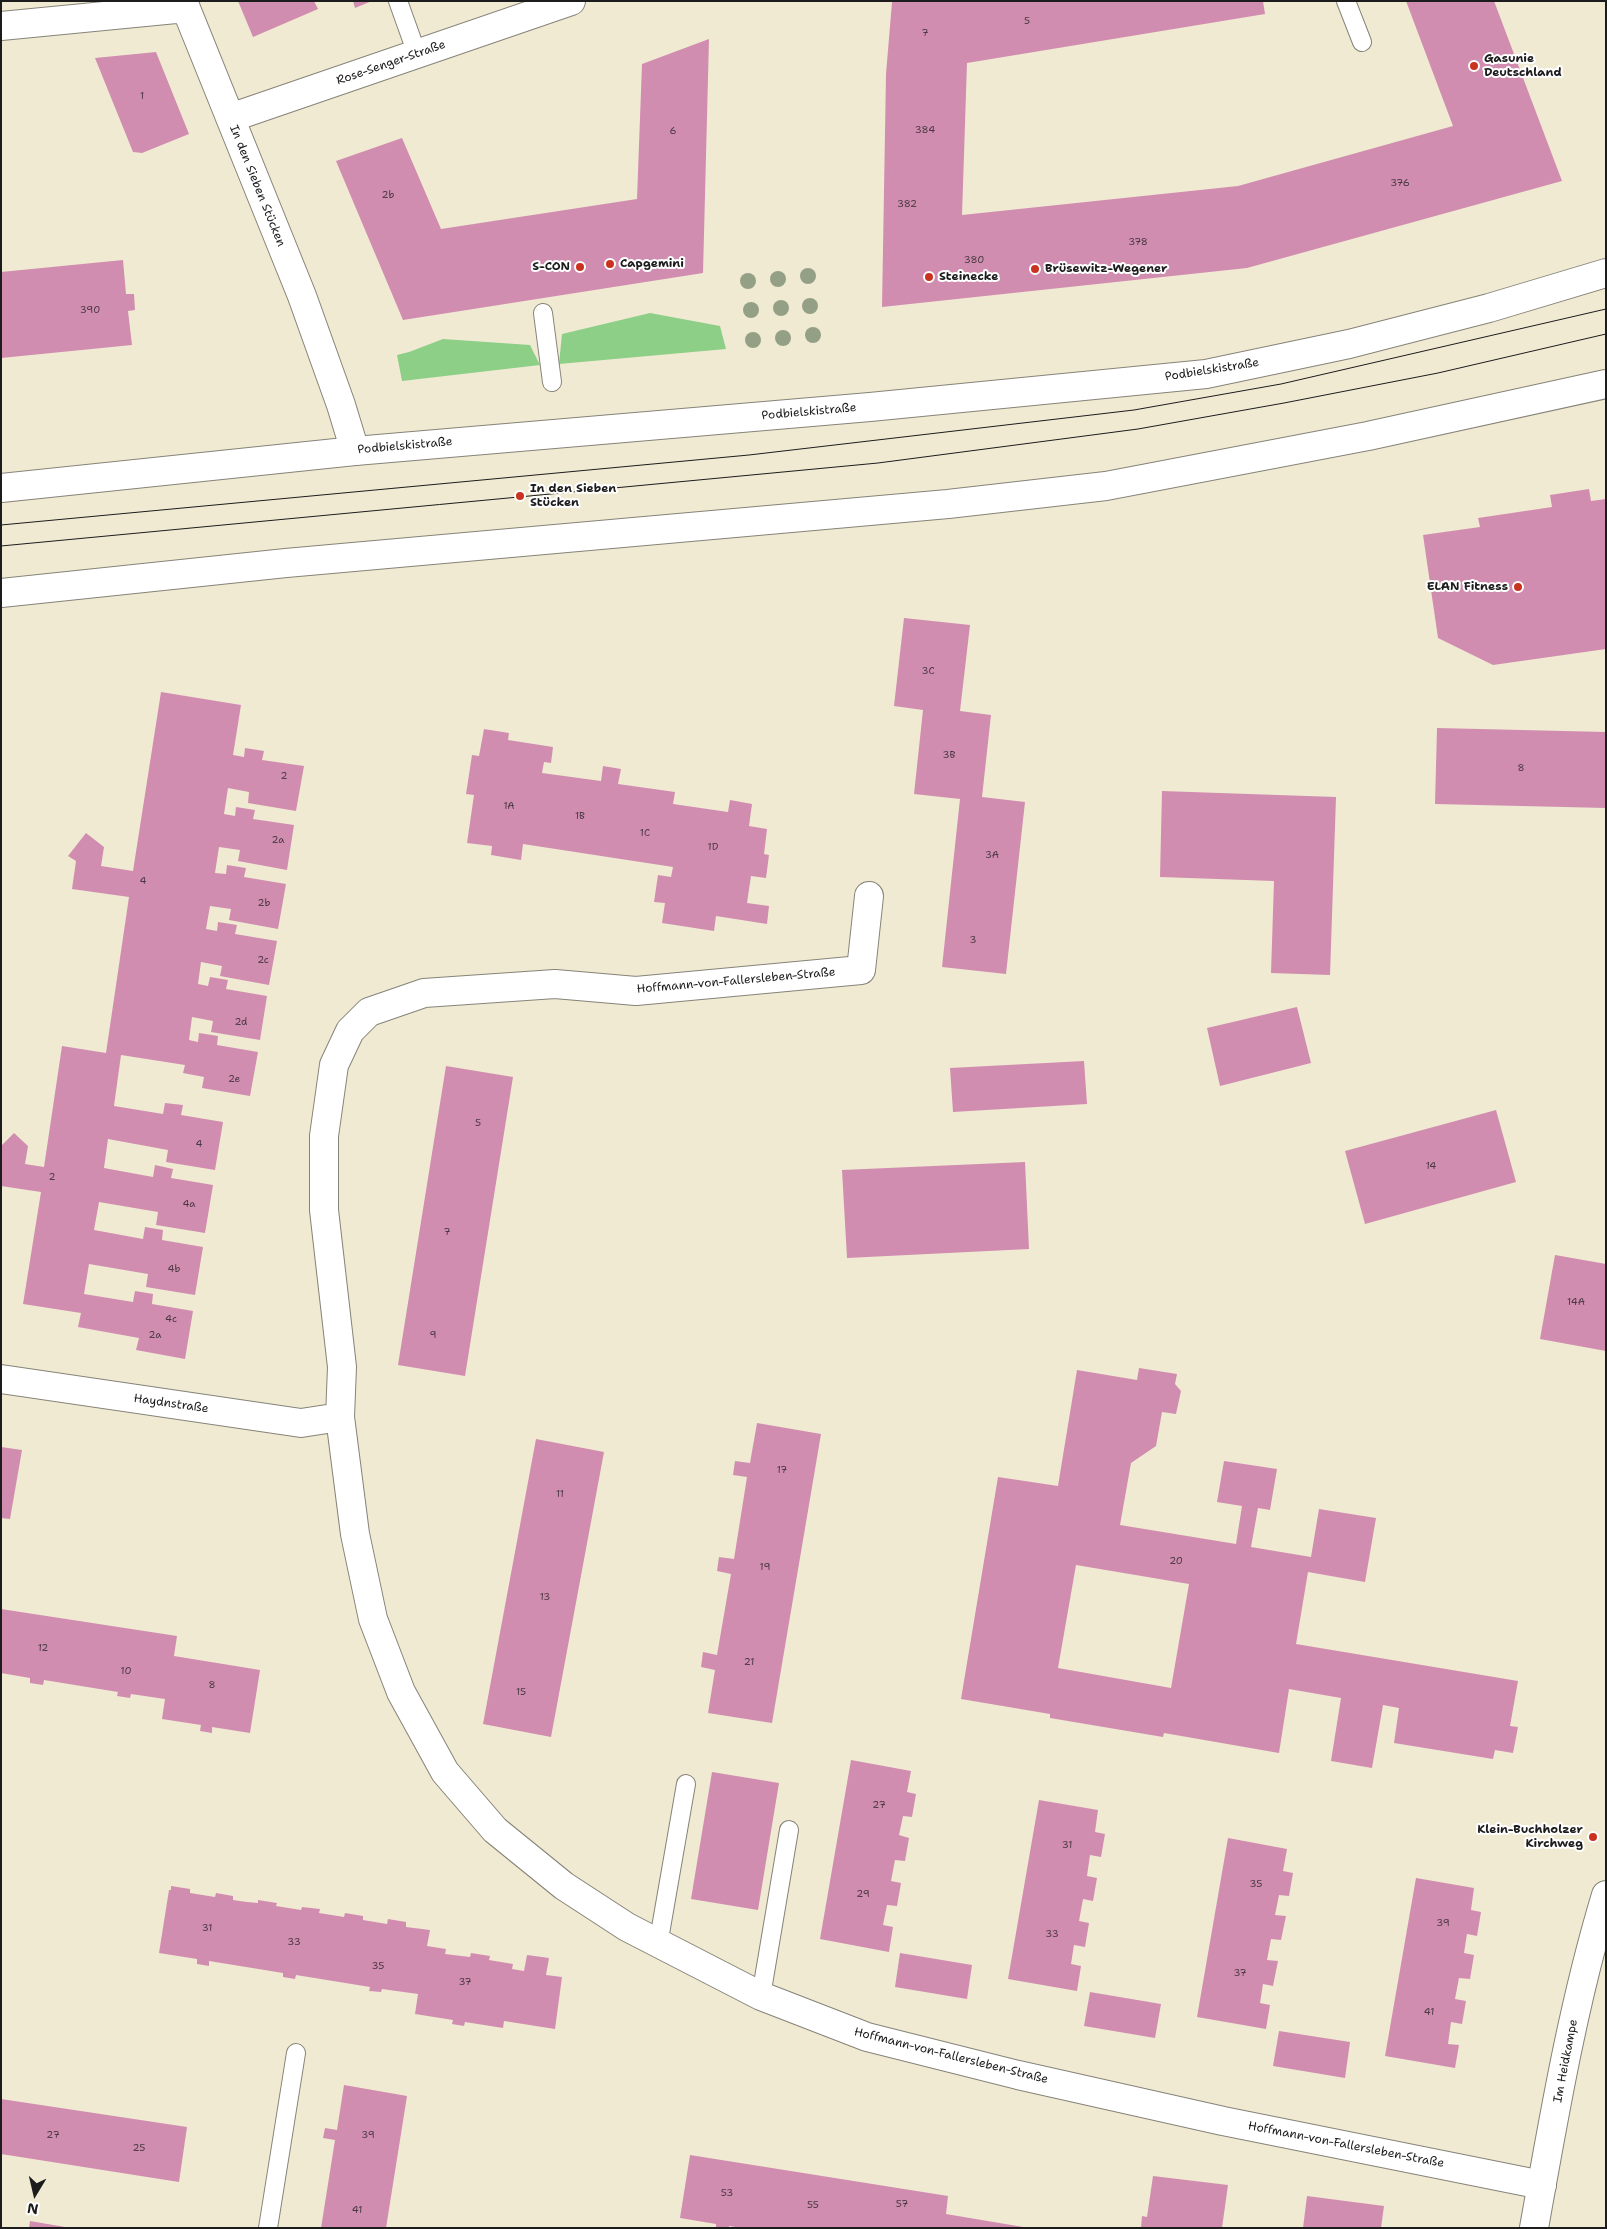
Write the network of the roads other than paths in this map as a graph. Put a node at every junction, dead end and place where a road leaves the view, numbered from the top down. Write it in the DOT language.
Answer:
graph roads {
  1 [pos="398,1"];
  2 [pos="1346,1"];
  3 [pos="558,3"];
  4 [pos="184,5"];
  5 [pos="1,26"];
  6 [pos="1362,42"];
  7 [pos="418,54"];
  8 [pos="230,118"];
  9 [pos="1606,273"];
  10 [pos="543,313"];
  11 [pos="552,382"];
  12 [pos="1606,384"];
  13 [pos="355,451"];
  14 [pos="1,488"];
  15 [pos="1,593"];
  16 [pos="869,896"];
  17 [pos="1,1379"];
  18 [pos="340,1417"];
  19 [pos="686,1784"];
  20 [pos="789,1830"];
  21 [pos="1606,1895"];
  22 [pos="658,1945"];
  23 [pos="760,1996"];
  24 [pos="296,2053"];
  25 [pos="1542,2185"];
  26 [pos="268,2228"];
  27 [pos="1534,2228"];
  1 -- 7 [label="lane"];
  2 -- 6 [label="lane"];
  3 -- 7 [label="street, Rose-Senger-Straße"];
  4 -- 5 [label="street, In den Sieben Stücken"];
  4 -- 8 [label="street, In den Sieben Stücken"];
  7 -- 8 [label="street, Rose-Senger-Straße"];
  8 -- 13 [label="street, In den Sieben Stücken"];
  9 -- 13 [label="street, Podbielskistraße"];
  10 -- 11 [label="lane"];
  12 -- 15 [label="street"];
  13 -- 14 [label="street, Podbielskistraße"];
  16 -- 18 [label="street, Hoffmann-von-Fallersleben-Straße"];
  17 -- 18 [label="street, Haydnstraße"];
  18 -- 22 [label="street, Hoffmann-von-Fallersleben-Straße"];
  19 -- 22 [label="lane"];
  20 -- 23 [label="lane"];
  21 -- 25 [label="street, Im Heidkampe"];
  22 -- 23 [label="street, Hoffmann-von-Fallersleben-Straße"];
  23 -- 25 [label="street, Hoffmann-von-Fallersleben-Straße"];
  24 -- 26 [label="lane"];
  25 -- 27 [label="street, Im Heidkampe"];
}
